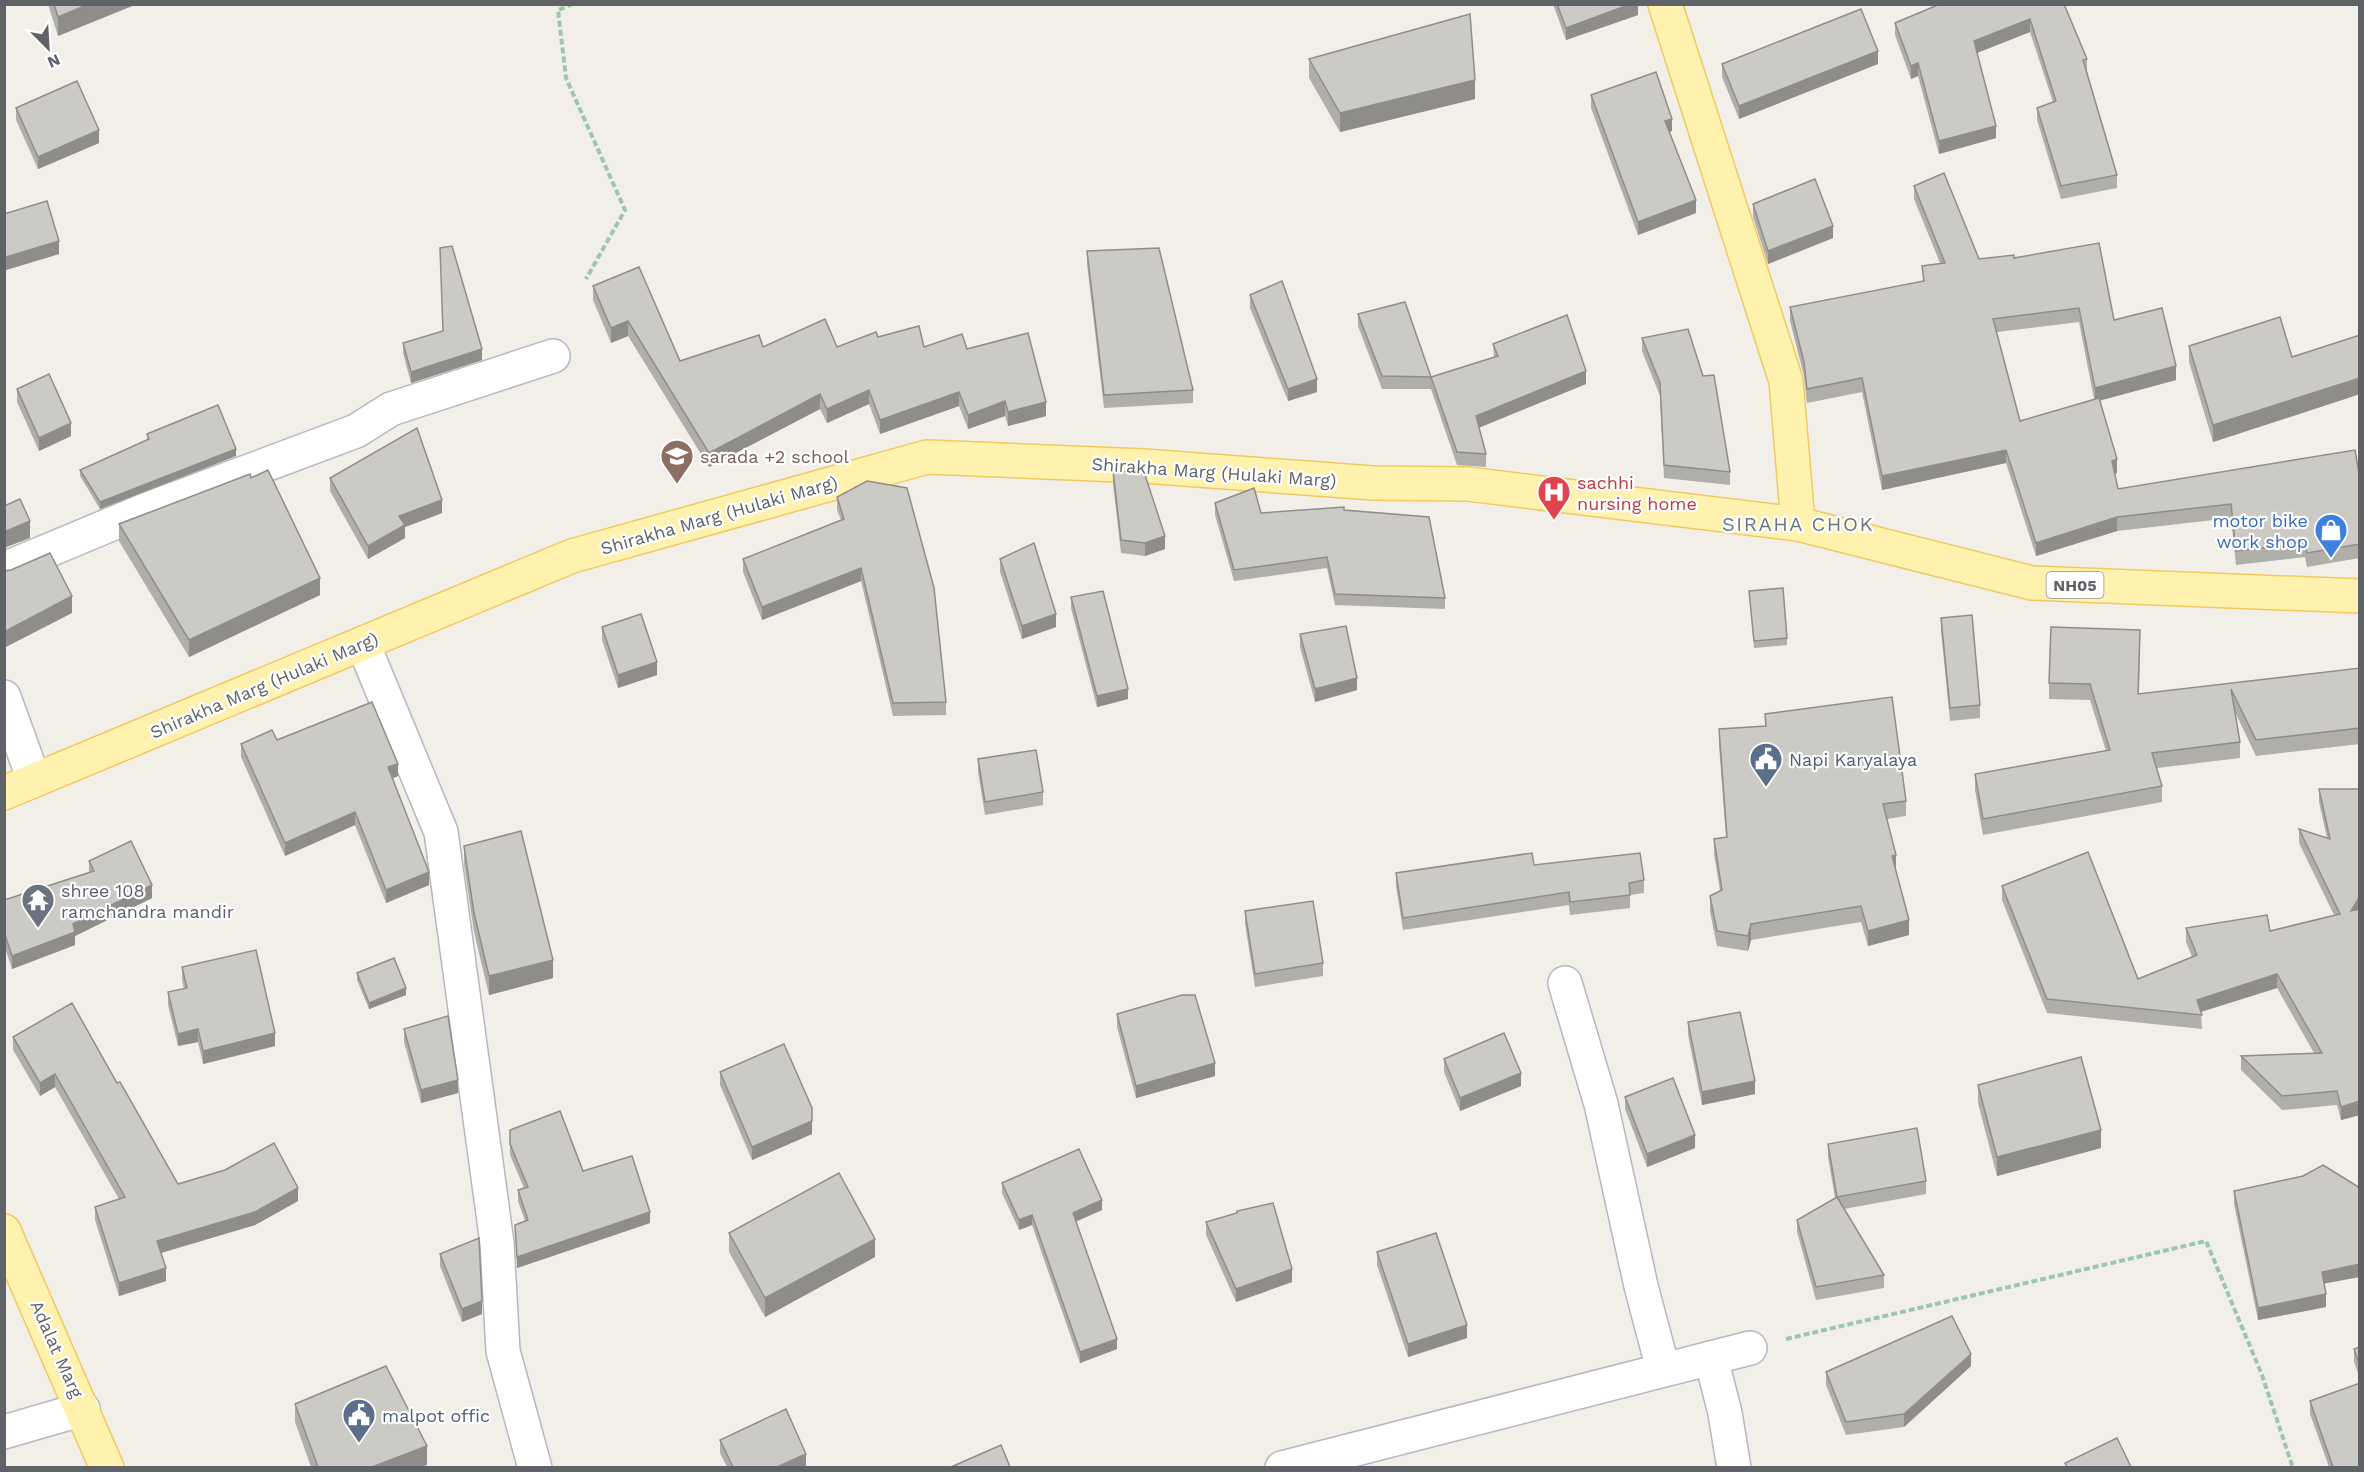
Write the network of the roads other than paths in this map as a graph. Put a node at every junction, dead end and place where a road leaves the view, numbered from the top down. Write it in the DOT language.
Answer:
graph roads {
  1 [pos="1665,4"];
  2 [pos="553,356"];
  3 [pos="1798,524"];
  4 [pos="4,569"];
  5 [pos="2360,596"];
  6 [pos="363,644"];
  7 [pos="4,697"];
  8 [pos="34,780"];
  9 [pos="4,793"];
  10 [pos="1564,983"];
  11 [pos="4,1231"];
  12 [pos="1750,1348"];
  13 [pos="1711,1358"];
  14 [pos="1663,1369"];
  15 [pos="83,1409"];
  16 [pos="4,1432"];
  17 [pos="107,1467"];
  18 [pos="535,1467"];
  19 [pos="1282,1467"];
  20 [pos="1734,1467"];
  1 -- 3 [label="main road"];
  2 -- 4 [label="street"];
  3 -- 5 [label="main road, NH05"];
  3 -- 6 [label="main road, Shirakha Marg (Hulaki Marg) / NH05"];
  6 -- 8 [label="main road, Shirakha Marg (Hulaki Marg) / NH05"];
  6 -- 18 [label="street"];
  7 -- 8 [label="street"];
  8 -- 9 [label="main road, Shirakha Marg (Hulaki Marg) / NH05"];
  10 -- 14 [label="street"];
  11 -- 15 [label="main road, Adalat Marg"];
  12 -- 13 [label="street"];
  13 -- 14 [label="street"];
  13 -- 20 [label="street"];
  14 -- 19 [label="street"];
  15 -- 16 [label="street"];
  15 -- 17 [label="main road, Adalat Marg"];
}
